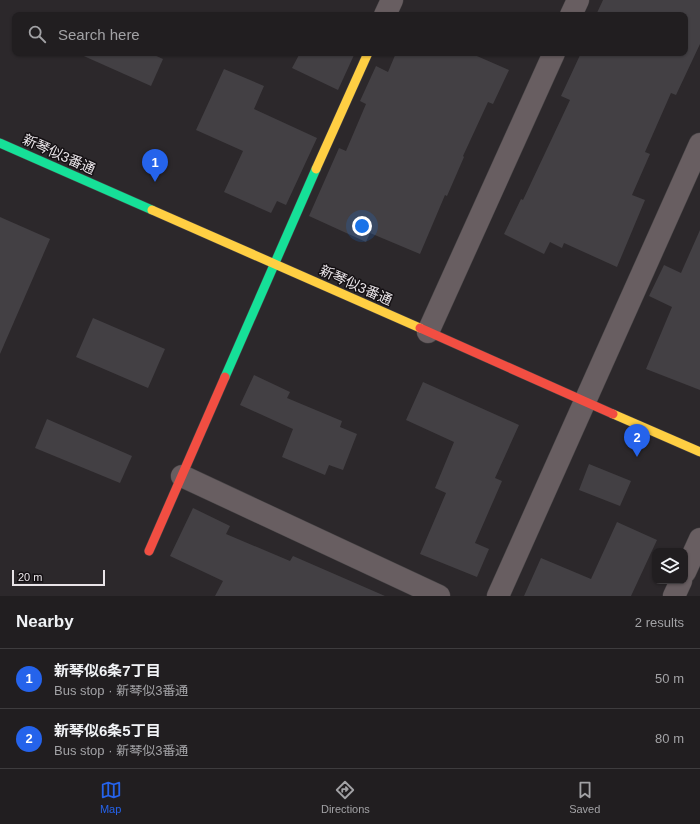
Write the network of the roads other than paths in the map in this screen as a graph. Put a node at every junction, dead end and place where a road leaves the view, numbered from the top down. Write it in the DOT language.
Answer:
graph roads {
  1 [pos="392,0"];
  2 [pos="578,0"];
  3 [pos="386,12"];
  4 [pos="572,12"];
  5 [pos="367,56"];
  6 [pos="553,56"];
  7 [pos="0,143"];
  8 [pos="700,144"];
  9 [pos="274,264"];
  10 [pos="428,332"];
  11 [pos="586,402"];
  12 [pos="700,452"];
  13 [pos="182,476"];
  14 [pos="700,539"];
  15 [pos="149,551"];
  16 [pos="688,565"];
  17 [pos="680,584"];
  18 [pos="438,596"];
  19 [pos="498,596"];
  20 [pos="674,596"];
  1 -- 3 [label="street"];
  2 -- 4 [label="street"];
  5 -- 9 [label="street"];
  6 -- 10 [label="street"];
  7 -- 9 [label="street, 新琴似3番通"];
  8 -- 11 [label="street"];
  9 -- 10 [label="street, 新琴似3番通"];
  9 -- 13 [label="street"];
  10 -- 11 [label="street, 新琴似3番通"];
  11 -- 12 [label="street, 新琴似3番通"];
  11 -- 19 [label="street"];
  13 -- 15 [label="street"];
  13 -- 18 [label="street"];
  14 -- 16 [label="street"];
  17 -- 20 [label="street"];
}
